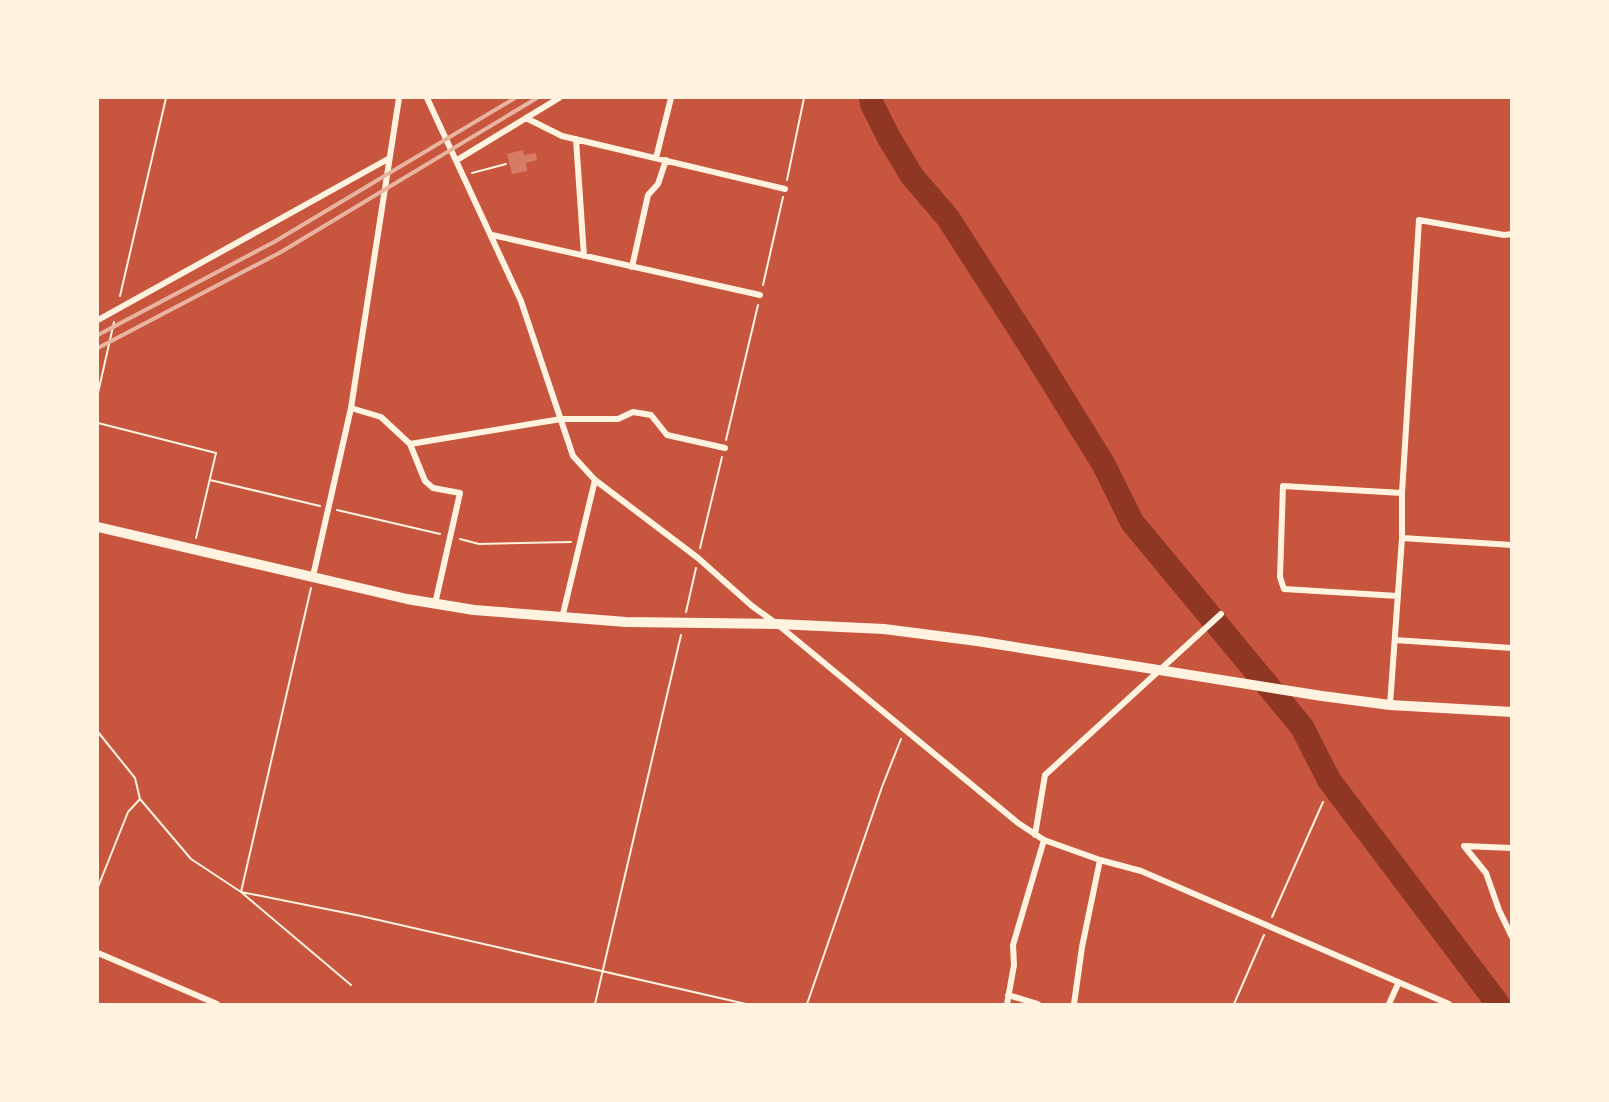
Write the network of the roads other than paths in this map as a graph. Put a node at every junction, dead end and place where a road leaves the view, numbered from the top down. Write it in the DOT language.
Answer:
graph roads {
  1 [pos="399,98"];
  2 [pos="427,98"];
  3 [pos="560,98"];
  4 [pos="671,98"];
  5 [pos="526,118"];
  6 [pos="576,139"];
  7 [pos="656,158"];
  8 [pos="388,159"];
  9 [pos="457,160"];
  10 [pos="666,160"];
  11 [pos="785,189"];
  12 [pos="1512,234"];
  13 [pos="492,235"];
  14 [pos="584,256"];
  15 [pos="632,267"];
  16 [pos="760,295"];
  17 [pos="98,320"];
  18 [pos="351,408"];
  19 [pos="561,419"];
  20 [pos="410,444"];
  21 [pos="724,448"];
  22 [pos="595,480"];
  23 [pos="1402,493"];
  24 [pos="98,527"];
  25 [pos="1402,538"];
  26 [pos="1512,544"];
  27 [pos="313,576"];
  28 [pos="1398,596"];
  29 [pos="435,604"];
  30 [pos="1221,614"];
  31 [pos="561,618"];
  32 [pos="777,624"];
  33 [pos="1395,640"];
  34 [pos="1512,648"];
  35 [pos="1160,670"];
  36 [pos="1390,705"];
  37 [pos="1512,712"];
  38 [pos="1035,834"];
  39 [pos="1044,840"];
  40 [pos="1512,849"];
  41 [pos="1100,860"];
  42 [pos="1512,937"];
  43 [pos="98,953"];
  44 [pos="1398,984"];
  45 [pos="1008,995"];
  46 [pos="217,1005"];
  47 [pos="1006,1005"];
  48 [pos="1038,1005"];
  49 [pos="1074,1005"];
  50 [pos="1389,1005"];
  51 [pos="1449,1005"];
  1 -- 8 [label="street"];
  2 -- 9 [label="street"];
  3 -- 5 [label="street"];
  4 -- 7 [label="street"];
  5 -- 6 [label="street"];
  5 -- 9 [label="street"];
  6 -- 7 [label="street"];
  6 -- 14 [label="street"];
  7 -- 10 [label="street"];
  8 -- 17 [label="street"];
  8 -- 18 [label="street"];
  9 -- 13 [label="street"];
  10 -- 11 [label="street"];
  10 -- 15 [label="street"];
  12 -- 23 [label="street"];
  13 -- 14 [label="street"];
  13 -- 19 [label="street"];
  14 -- 15 [label="street"];
  15 -- 16 [label="street"];
  18 -- 20 [label="street"];
  18 -- 27 [label="street"];
  19 -- 20 [label="street"];
  19 -- 21 [label="street"];
  19 -- 22 [label="street"];
  20 -- 29 [label="street"];
  22 -- 31 [label="street"];
  22 -- 32 [label="street"];
  23 -- 25 [label="street"];
  23 -- 28 [label="street"];
  24 -- 27 [label="main road"];
  25 -- 26 [label="street"];
  25 -- 28 [label="street"];
  27 -- 29 [label="main road"];
  28 -- 33 [label="street"];
  29 -- 31 [label="main road"];
  30 -- 35 [label="street"];
  31 -- 32 [label="main road"];
  32 -- 35 [label="main road"];
  32 -- 38 [label="street"];
  33 -- 34 [label="street"];
  33 -- 36 [label="street"];
  35 -- 36 [label="main road"];
  35 -- 38 [label="street"];
  36 -- 37 [label="main road"];
  38 -- 39 [label="street"];
  39 -- 41 [label="street"];
  39 -- 45 [label="street"];
  40 -- 42 [label="street"];
  41 -- 44 [label="street"];
  41 -- 49 [label="street"];
  43 -- 46 [label="street"];
  44 -- 50 [label="street"];
  44 -- 51 [label="street"];
  45 -- 47 [label="street"];
  45 -- 48 [label="street"];
}
